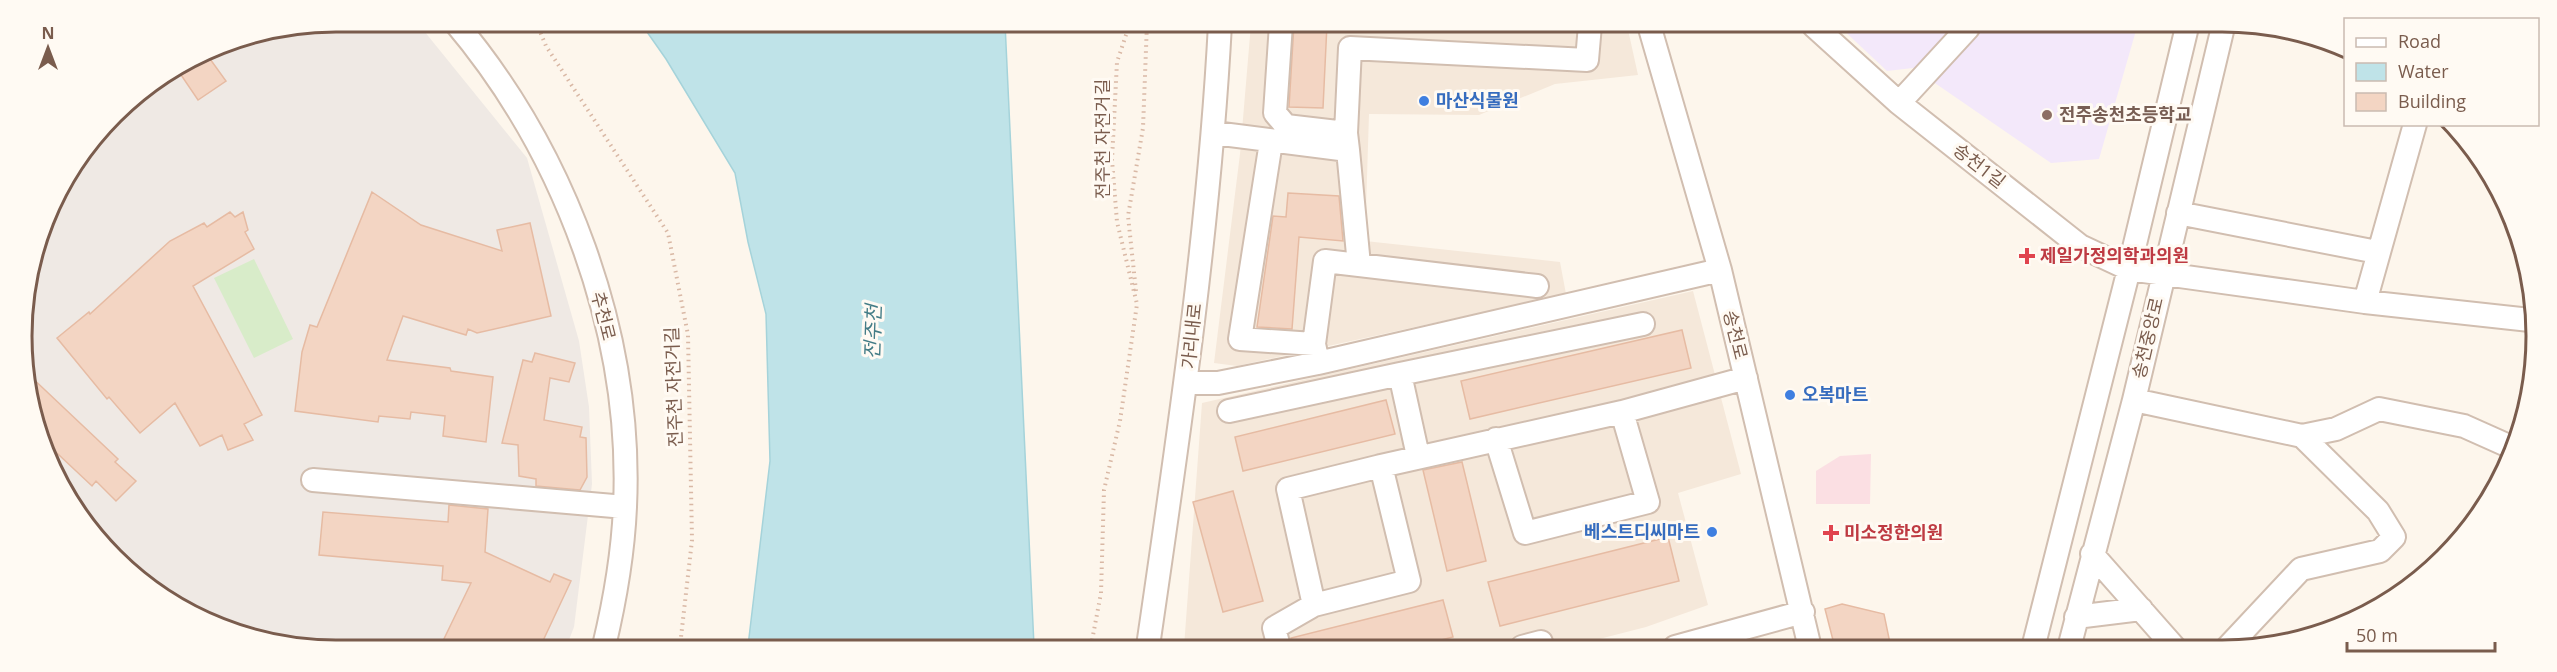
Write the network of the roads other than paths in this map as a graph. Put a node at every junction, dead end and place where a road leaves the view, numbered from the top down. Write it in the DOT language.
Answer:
graph roads {
  1 [pos="463,32"];
  2 [pos="1220,32"];
  3 [pos="1280,32"];
  4 [pos="1589,32"];
  5 [pos="1651,32"];
  6 [pos="1821,32"];
  7 [pos="1964,32"];
  8 [pos="2186,32"];
  9 [pos="2222,32"];
  10 [pos="1899,103"];
  11 [pos="2414,126"];
  12 [pos="1214,134"];
  13 [pos="1271,142"];
  14 [pos="1347,142"];
  15 [pos="2178,213"];
  16 [pos="2378,252"];
  17 [pos="1359,265"];
  18 [pos="2129,269"];
  19 [pos="1720,270"];
  20 [pos="2163,275"];
  21 [pos="1537,286"];
  22 [pos="2365,302"];
  23 [pos="2525,319"];
  24 [pos="1643,324"];
  25 [pos="1316,354"];
  26 [pos="1400,374"];
  27 [pos="1746,378"];
  28 [pos="1186,383"];
  29 [pos="2134,400"];
  30 [pos="1229,411"];
  31 [pos="1622,412"];
  32 [pos="2302,436"];
  33 [pos="1496,439"];
  34 [pos="2505,444"];
  35 [pos="1418,456"];
  36 [pos="1381,466"];
  37 [pos="313,480"];
  38 [pos="625,507"];
  39 [pos="2092,554"];
  40 [pos="1314,605"];
  41 [pos="2142,609"];
  42 [pos="1803,612"];
  43 [pos="2076,617"];
  44 [pos="605,640"];
  45 [pos="1149,640"];
  46 [pos="1277,640"];
  47 [pos="1701,640"];
  48 [pos="1808,640"];
  49 [pos="2035,640"];
  50 [pos="2071,640"];
  51 [pos="2168,640"];
  52 [pos="2235,640"];
  1 -- 38 [label="street, 추천로"];
  2 -- 12 [label="street, 가리내로"];
  3 -- 14 [label="street"];
  4 -- 14 [label="street"];
  5 -- 19 [label="street, 송천로"];
  6 -- 10 [label="street, 송천1길"];
  7 -- 10 [label="street"];
  8 -- 18 [label="street, 송천중앙로"];
  9 -- 15 [label="street, 송천중앙로"];
  10 -- 18 [label="street, 송천1길"];
  11 -- 16 [label="street"];
  12 -- 13 [label="street"];
  12 -- 28 [label="street, 가리내로"];
  13 -- 14 [label="street"];
  13 -- 25 [label="street"];
  14 -- 17 [label="street"];
  15 -- 16 [label="street"];
  15 -- 20 [label="street, 송천중앙로"];
  16 -- 22 [label="street"];
  17 -- 21 [label="street"];
  17 -- 25 [label="street"];
  18 -- 20 [label="street, 송천1길"];
  18 -- 49 [label="street, 송천중앙로"];
  19 -- 25 [label="street"];
  19 -- 27 [label="street, 송천로"];
  20 -- 22 [label="street, 송천1길"];
  20 -- 29 [label="street, 송천중앙로"];
  22 -- 23 [label="street, 송천1길"];
  24 -- 26 [label="street"];
  25 -- 28 [label="street"];
  26 -- 30 [label="street"];
  26 -- 35 [label="street"];
  27 -- 31 [label="street"];
  27 -- 42 [label="street, 송천로"];
  28 -- 45 [label="street, 가리내로"];
  29 -- 32 [label="street"];
  29 -- 39 [label="street, 송천중앙로"];
  31 -- 33 [label="street"];
  31 -- 33 [label="street"];
  32 -- 34 [label="street"];
  32 -- 52 [label="street"];
  33 -- 35 [label="street"];
  35 -- 36 [label="street"];
  36 -- 40 [label="street"];
  36 -- 40 [label="street"];
  37 -- 38 [label="street"];
  38 -- 44 [label="street, 추천로"];
  39 -- 41 [label="street"];
  39 -- 43 [label="street, 송천중앙로"];
  40 -- 46 [label="street"];
  41 -- 43 [label="street"];
  41 -- 51 [label="street"];
  42 -- 47 [label="street"];
  42 -- 48 [label="street, 송천로"];
  43 -- 50 [label="street, 송천중앙로"];
}
